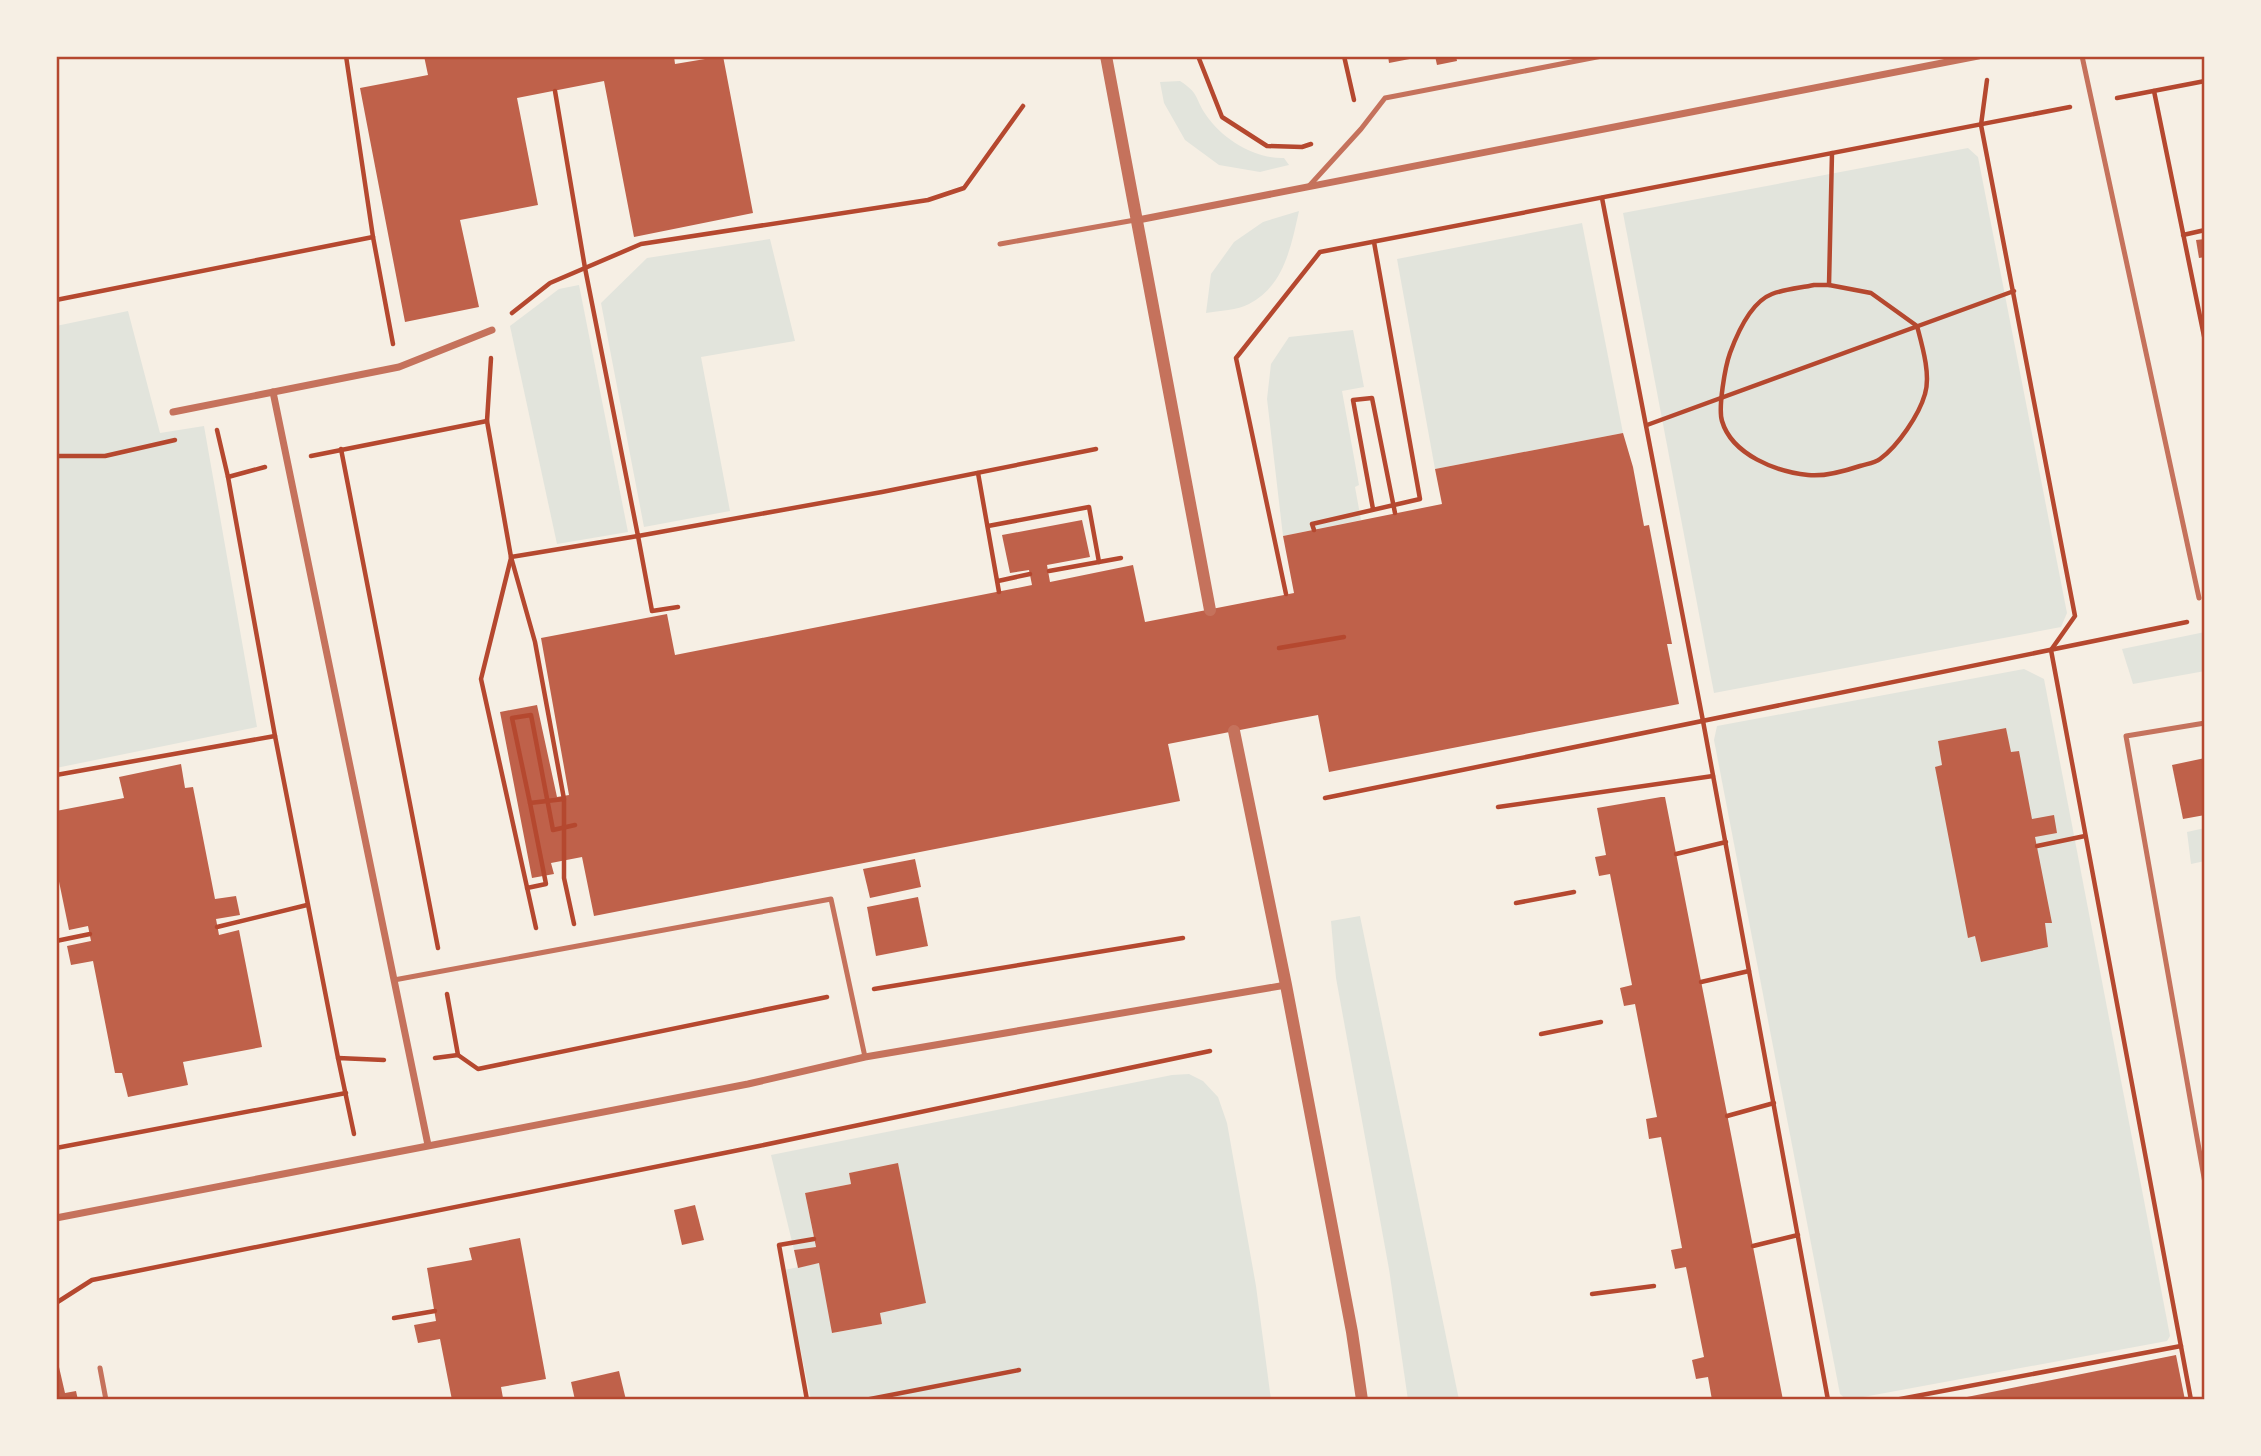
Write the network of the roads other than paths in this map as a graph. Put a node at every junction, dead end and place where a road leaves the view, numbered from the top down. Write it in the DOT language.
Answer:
graph roads {
  1 [pos="1106,56"];
  2 [pos="1602,56"];
  3 [pos="1978,56"];
  4 [pos="2082,56"];
  5 [pos="1309,187"];
  6 [pos="1138,220"];
  7 [pos="1000,244"];
  8 [pos="492,330"];
  9 [pos="273,392"];
  10 [pos="173,412"];
  11 [pos="2199,598"];
  12 [pos="1210,610"];
  13 [pos="2205,723"];
  14 [pos="1234,731"];
  15 [pos="394,980"];
  16 [pos="1286,985"];
  17 [pos="865,1058"];
  18 [pos="428,1145"];
  19 [pos="2205,1183"];
  20 [pos="56,1218"];
  21 [pos="100,1368"];
  22 [pos="106,1400"];
  23 [pos="1362,1400"];
  1 -- 6 [label="street"];
  2 -- 5 [label="lane"];
  3 -- 5 [label="street"];
  4 -- 11 [label="lane"];
  5 -- 6 [label="street"];
  6 -- 7 [label="lane"];
  6 -- 12 [label="street"];
  8 -- 9 [label="street"];
  9 -- 10 [label="street"];
  9 -- 15 [label="street"];
  13 -- 19 [label="lane"];
  14 -- 16 [label="street"];
  15 -- 17 [label="lane"];
  15 -- 18 [label="street"];
  16 -- 17 [label="street"];
  16 -- 23 [label="street"];
  17 -- 18 [label="street"];
  18 -- 20 [label="street"];
  21 -- 22 [label="lane"];
}
